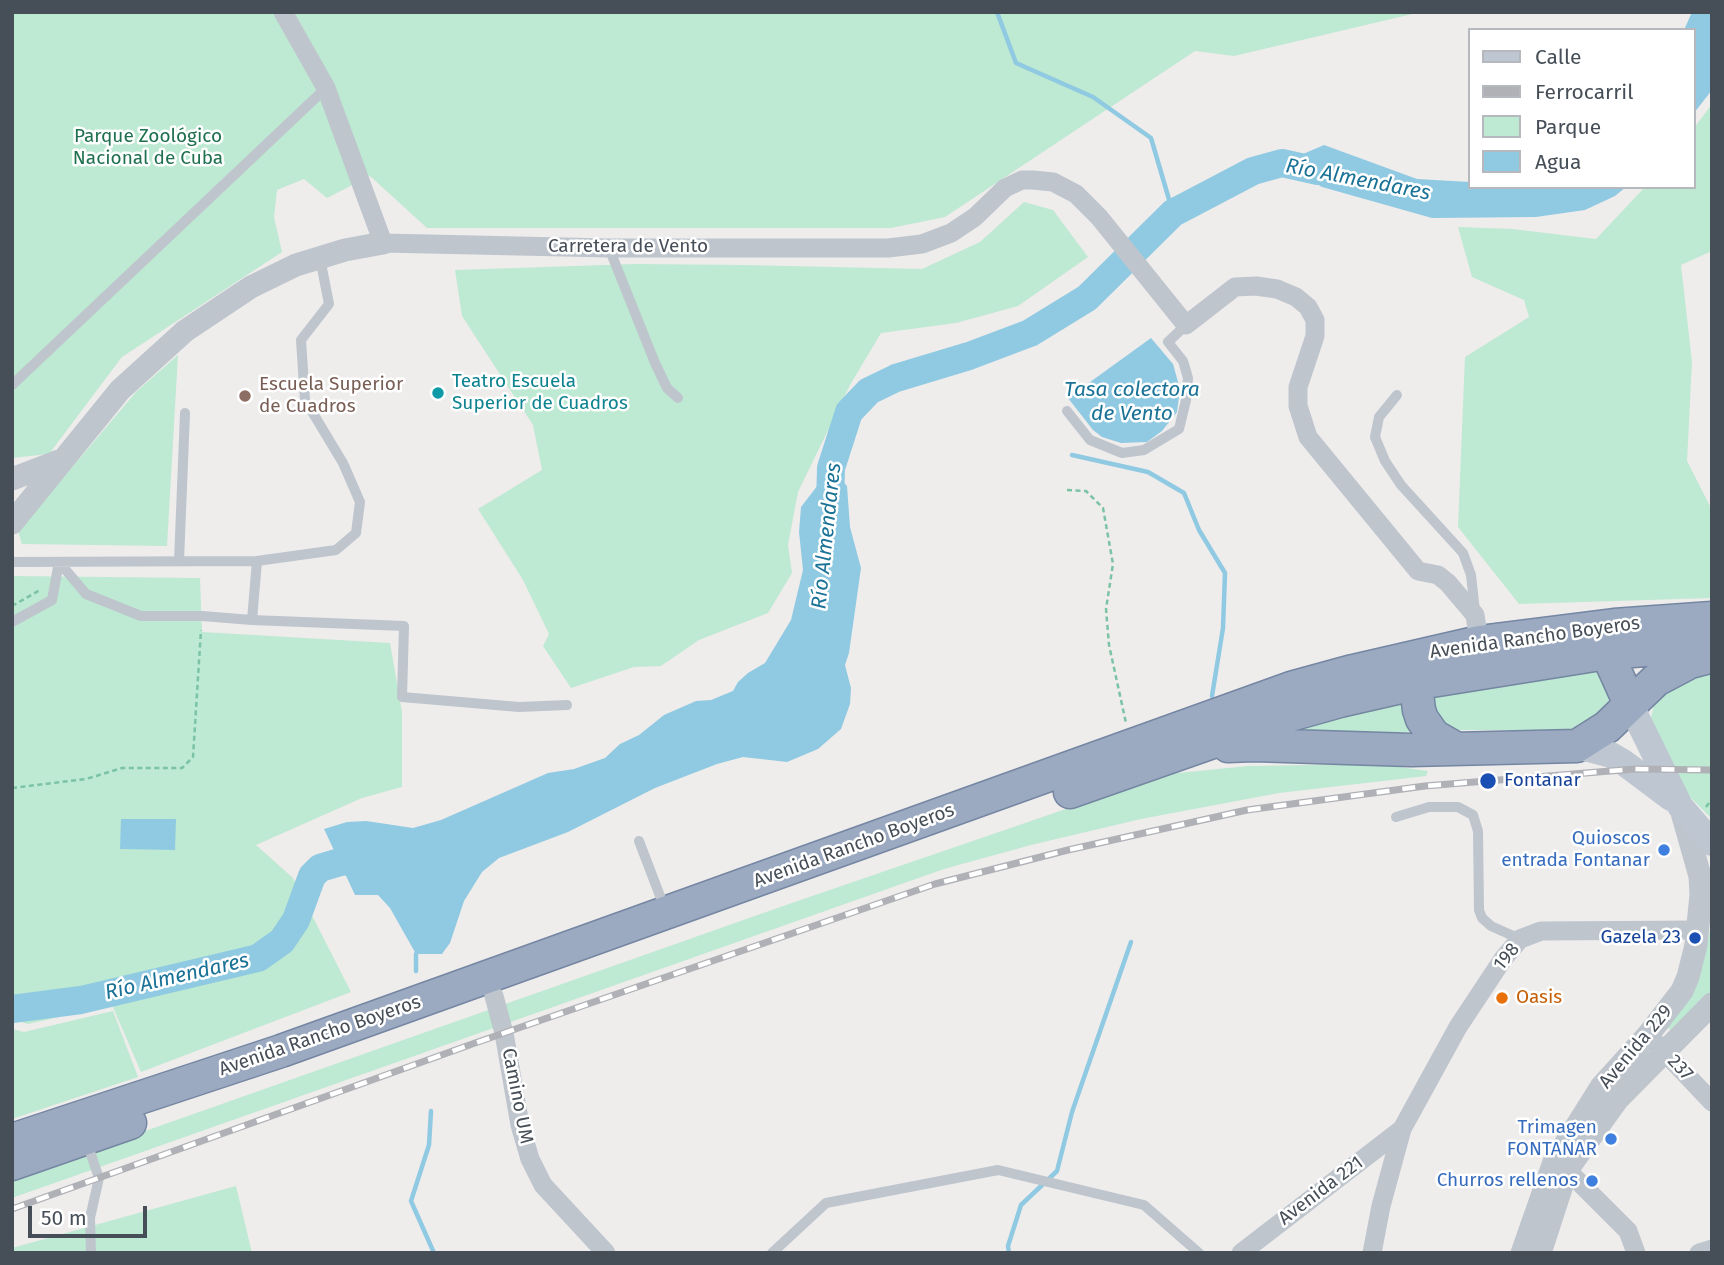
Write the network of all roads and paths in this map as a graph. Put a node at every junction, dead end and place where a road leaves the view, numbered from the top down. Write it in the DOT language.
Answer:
graph roads {
  1 [pos="283,12"];
  2 [pos="326,88"];
  3 [pos="383,243"];
  4 [pos="609,248"];
  5 [pos="319,257"];
  6 [pos="1186,325"];
  7 [pos="12,385"];
  8 [pos="1397,395"];
  9 [pos="678,398"];
  10 [pos="1067,411"];
  11 [pos="185,413"];
  12 [pos="62,460"];
  13 [pos="12,479"];
  14 [pos="1067,490"];
  15 [pos="12,523"];
  16 [pos="179,561"];
  17 [pos="257,561"];
  18 [pos="12,562"];
  19 [pos="45,562"];
  20 [pos="59,562"];
  21 [pos="12,606"];
  22 [pos="202,616"];
  23 [pos="1712,618"];
  24 [pos="252,620"];
  25 [pos="12,622"];
  26 [pos="1575,630"];
  27 [pos="1471,634"];
  28 [pos="1712,650"];
  29 [pos="1607,653"];
  30 [pos="1712,656"];
  31 [pos="1419,683"];
  32 [pos="1630,704"];
  33 [pos="567,705"];
  34 [pos="1577,746"];
  35 [pos="1130,747"];
  36 [pos="1455,747"];
  37 [pos="1168,758"];
  38 [pos="12,788"];
  39 [pos="1680,806"];
  40 [pos="1396,817"];
  41 [pos="639,841"];
  42 [pos="1712,843"];
  43 [pos="666,913"];
  44 [pos="1703,915"];
  45 [pos="1520,939"];
  46 [pos="494,996"];
  47 [pos="1712,1003"];
  48 [pos="1648,1035"];
  49 [pos="1665,1051"];
  50 [pos="1712,1102"];
  51 [pos="1402,1129"];
  52 [pos="86,1139"];
  53 [pos="12,1140"];
  54 [pos="12,1164"];
  55 [pos="1561,1166"];
  56 [pos="1712,1249"];
  57 [pos="91,1253"];
  58 [pos="606,1253"];
  59 [pos="772,1253"];
  60 [pos="1199,1253"];
  61 [pos="1241,1253"];
  62 [pos="1372,1253"];
  63 [pos="1522,1253"];
  64 [pos="1540,1253"];
  65 [pos="1636,1253"];
  66 [pos="1699,1253"];
  1 -- 2 [label="street"];
  2 -- 3 [label="street"];
  2 -- 7 [label="lane"];
  3 -- 4 [label="street, Carretera de Vento"];
  3 -- 5 [label="street, Carretera de Vento"];
  4 -- 6 [label="street, Carretera de Vento"];
  4 -- 9 [label="lane"];
  5 -- 12 [label="street, Carretera de Vento"];
  5 -- 17 [label="lane"];
  6 -- 10 [label="lane"];
  6 -- 27 [label="street"];
  8 -- 27 [label="lane"];
  11 -- 16 [label="lane"];
  12 -- 13 [label="street, Carretera de Vento"];
  12 -- 15 [label="street, Carretera de Vento"];
  14 -- 35 [label="path"];
  16 -- 17 [label="lane"];
  16 -- 20 [label="lane"];
  17 -- 24 [label="lane"];
  18 -- 19 [label="lane"];
  19 -- 20 [label="lane"];
  19 -- 21 [label="path"];
  20 -- 22 [label="lane"];
  20 -- 25 [label="lane"];
  22 -- 24 [label="lane"];
  22 -- 38 [label="path"];
  23 -- 26 [label="highway, Avenida Rancho Boyeros"];
  24 -- 33 [label="lane"];
  26 -- 27 [label="highway, Avenida Rancho Boyeros"];
  26 -- 29 [label="highway"];
  27 -- 31 [label="highway"];
  27 -- 35 [label="highway, Avenida Rancho Boyeros"];
  28 -- 29 [label="highway, Avenida Rancho Boyeros"];
  29 -- 31 [label="highway, Avenida Rancho Boyeros"];
  29 -- 32 [label="highway"];
  30 -- 32 [label="highway"];
  31 -- 36 [label="highway"];
  31 -- 37 [label="highway, Avenida Rancho Boyeros"];
  32 -- 34 [label="highway"];
  32 -- 39 [label="main road"];
  34 -- 36 [label="highway"];
  34 -- 39 [label="main road"];
  35 -- 43 [label="highway, Avenida Rancho Boyeros"];
  36 -- 37 [label="highway"];
  37 -- 46 [label="highway, Avenida Rancho Boyeros"];
  39 -- 42 [label="main road"];
  39 -- 44 [label="street, Avenida 229"];
  40 -- 45 [label="lane"];
  41 -- 43 [label="lane"];
  43 -- 53 [label="highway, Avenida Rancho Boyeros"];
  44 -- 45 [label="street, 198"];
  44 -- 48 [label="street, Avenida 229"];
  45 -- 51 [label="street, 198"];
  46 -- 52 [label="highway, Avenida Rancho Boyeros"];
  46 -- 58 [label="street, Camino UM"];
  47 -- 49 [label="street, Avenida 229"];
  48 -- 49 [label="street, 237"];
  48 -- 55 [label="street, Avenida 229"];
  49 -- 50 [label="street, 237"];
  49 -- 55 [label="street, Avenida 229"];
  51 -- 61 [label="street, Avenida 221"];
  51 -- 62 [label="street"];
  52 -- 54 [label="highway, Avenida Rancho Boyeros"];
  52 -- 57 [label="lane"];
  55 -- 63 [label="street, Avenida 229"];
  55 -- 64 [label="street, Avenida 229"];
  55 -- 65 [label="street"];
  56 -- 66 [label="street"];
  59 -- 60 [label="lane"];
}
